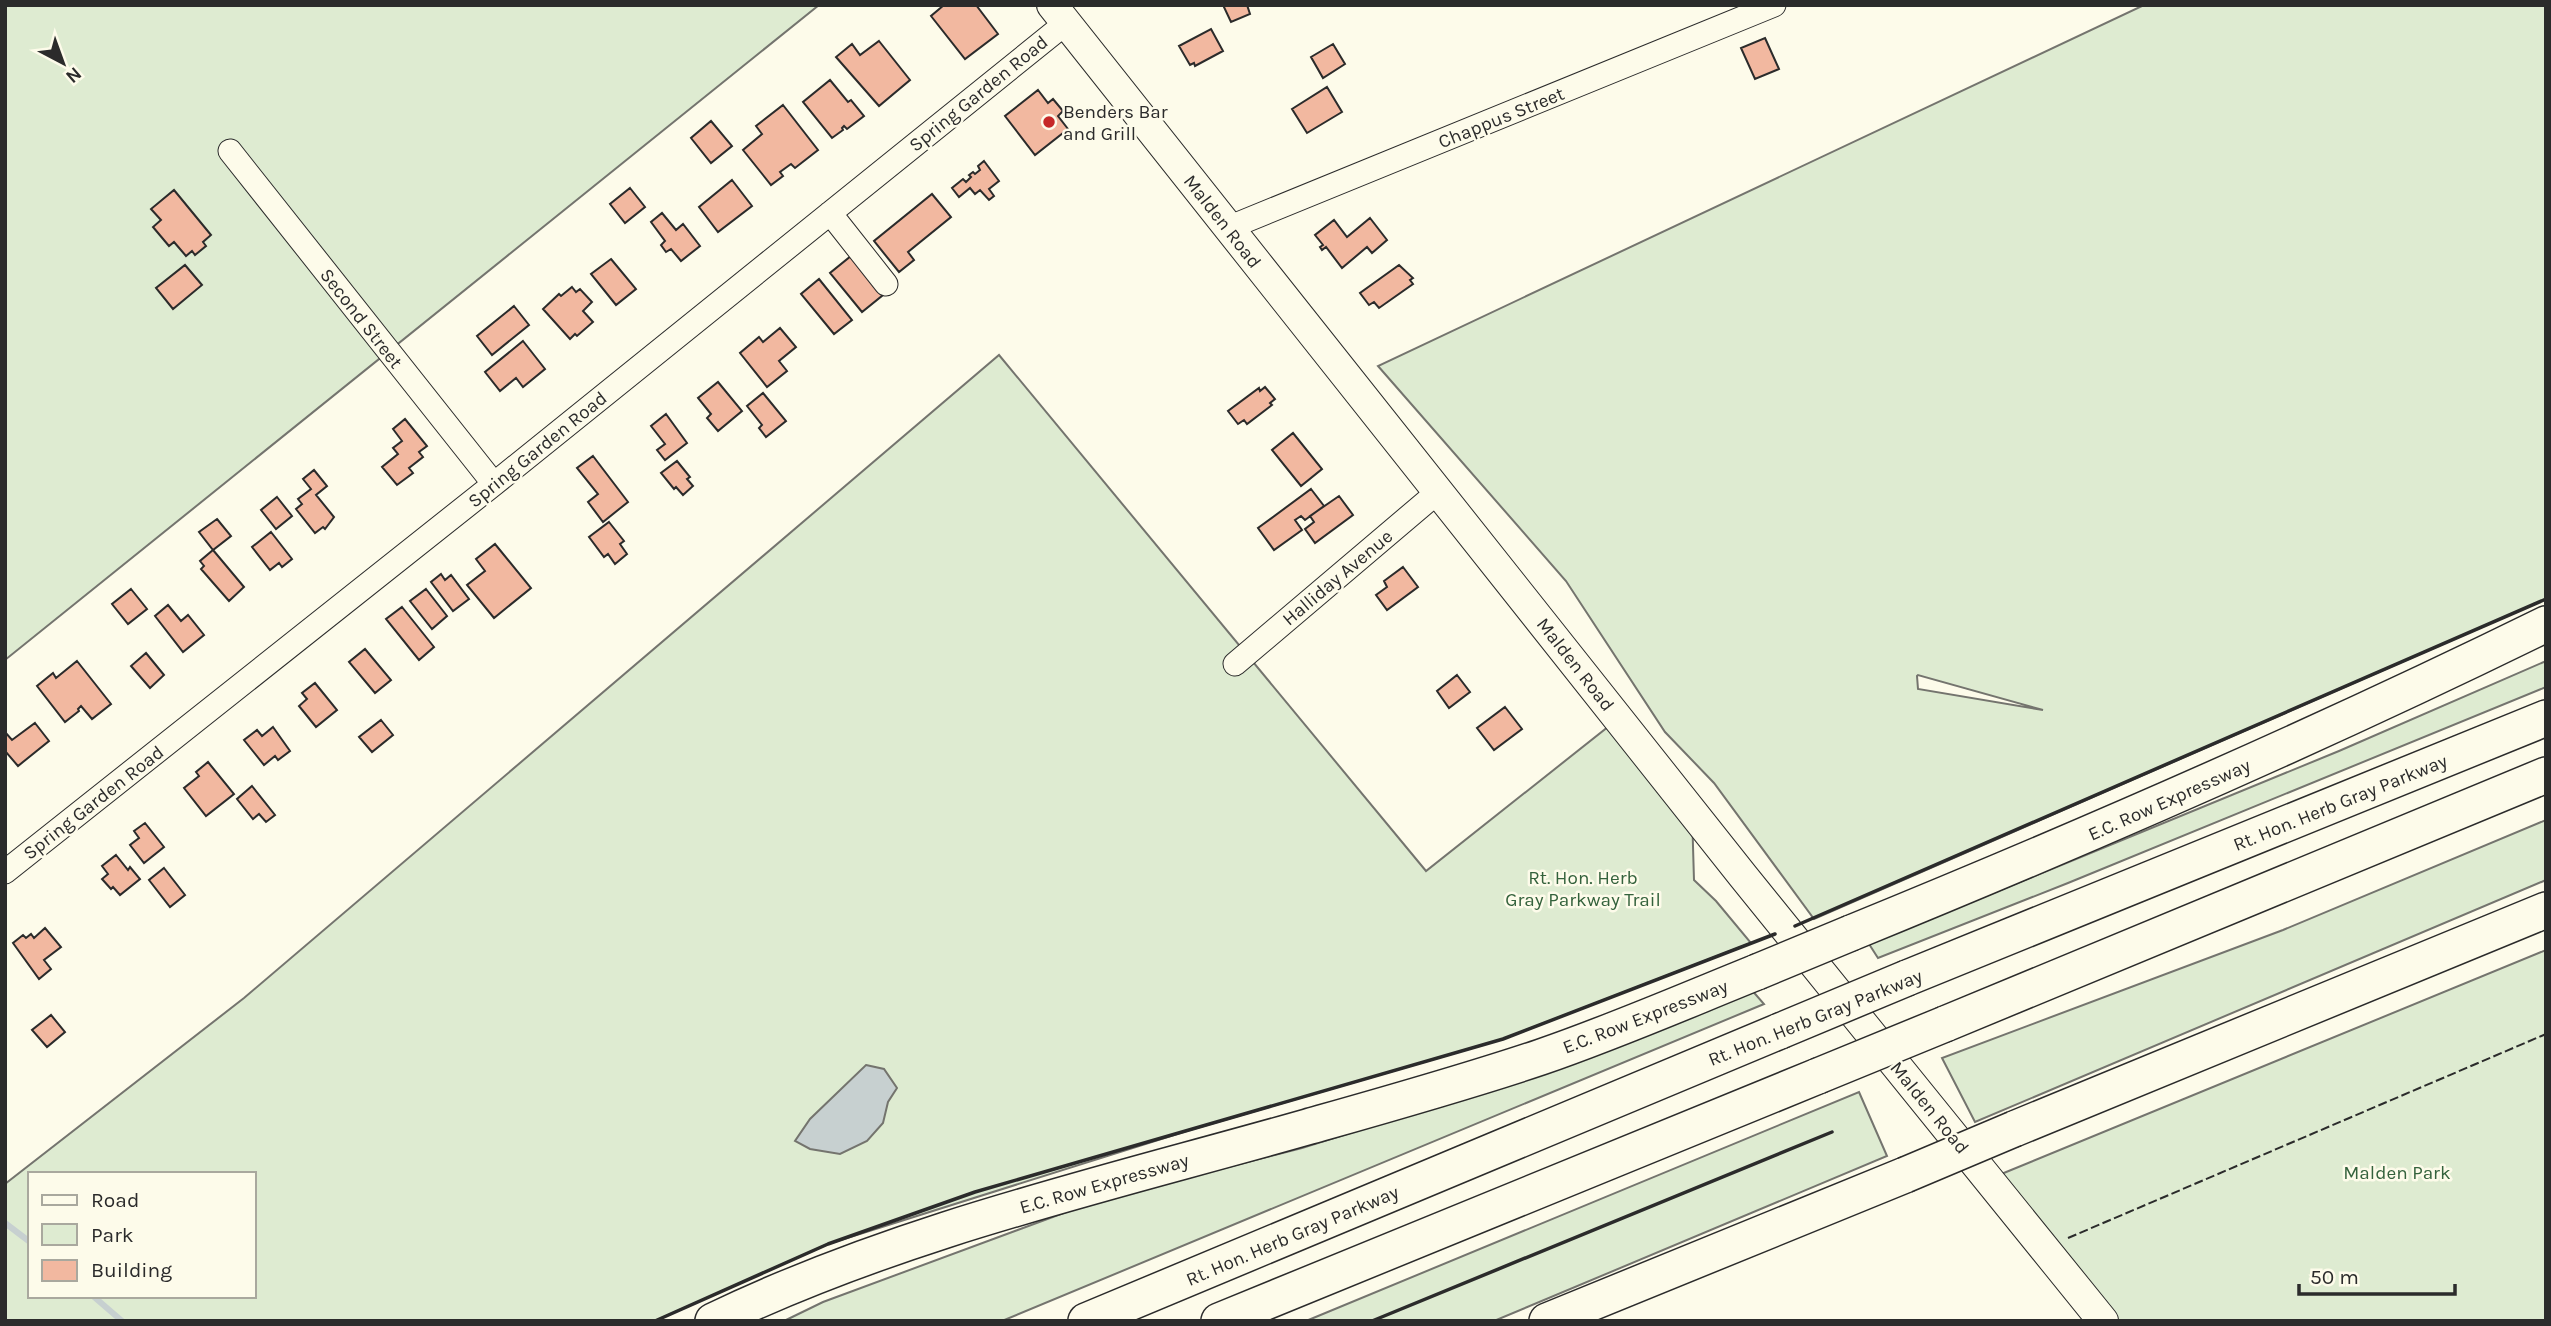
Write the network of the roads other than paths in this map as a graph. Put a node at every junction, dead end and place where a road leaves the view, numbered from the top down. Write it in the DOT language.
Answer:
graph roads {
  1 [pos="1774,5"];
  2 [pos="1059,14"];
  3 [pos="230,152"];
  4 [pos="830,213"];
  5 [pos="1228,228"];
  6 [pos="886,284"];
  7 [pos="494,484"];
  8 [pos="1440,491"];
  9 [pos="2546,624"];
  10 [pos="2546,636"];
  11 [pos="2479,657"];
  12 [pos="1235,664"];
  13 [pos="2546,718"];
  14 [pos="2546,775"];
  15 [pos="5,872"];
  16 [pos="2546,910"];
  17 [pos="713,1321"];
  18 [pos="1086,1321"];
  19 [pos="1219,1321"];
  20 [pos="1547,1321"];
  21 [pos="2104,1321"];
  1 -- 5 [label="street, Chappus Street"];
  2 -- 4 [label="street, Spring Garden Road"];
  2 -- 5 [label="main road, Malden Road"];
  3 -- 7 [label="street, Second Street"];
  4 -- 6 [label="street"];
  4 -- 7 [label="street, Spring Garden Road"];
  5 -- 8 [label="main road, Malden Road"];
  7 -- 15 [label="street, Spring Garden Road"];
  8 -- 12 [label="street, Halliday Avenue"];
  8 -- 21 [label="main road, Malden Road"];
  9 -- 11 [label="highway, E.C. Row Expressway"];
  10 -- 11 [label="highway"];
  11 -- 17 [label="highway, E.C. Row Expressway, bridge"];
  13 -- 18 [label="highway, Rt. Hon. Herb Gray Parkway, bridge"];
  14 -- 19 [label="highway, bridge"];
  16 -- 20 [label="highway, bridge"];
}
